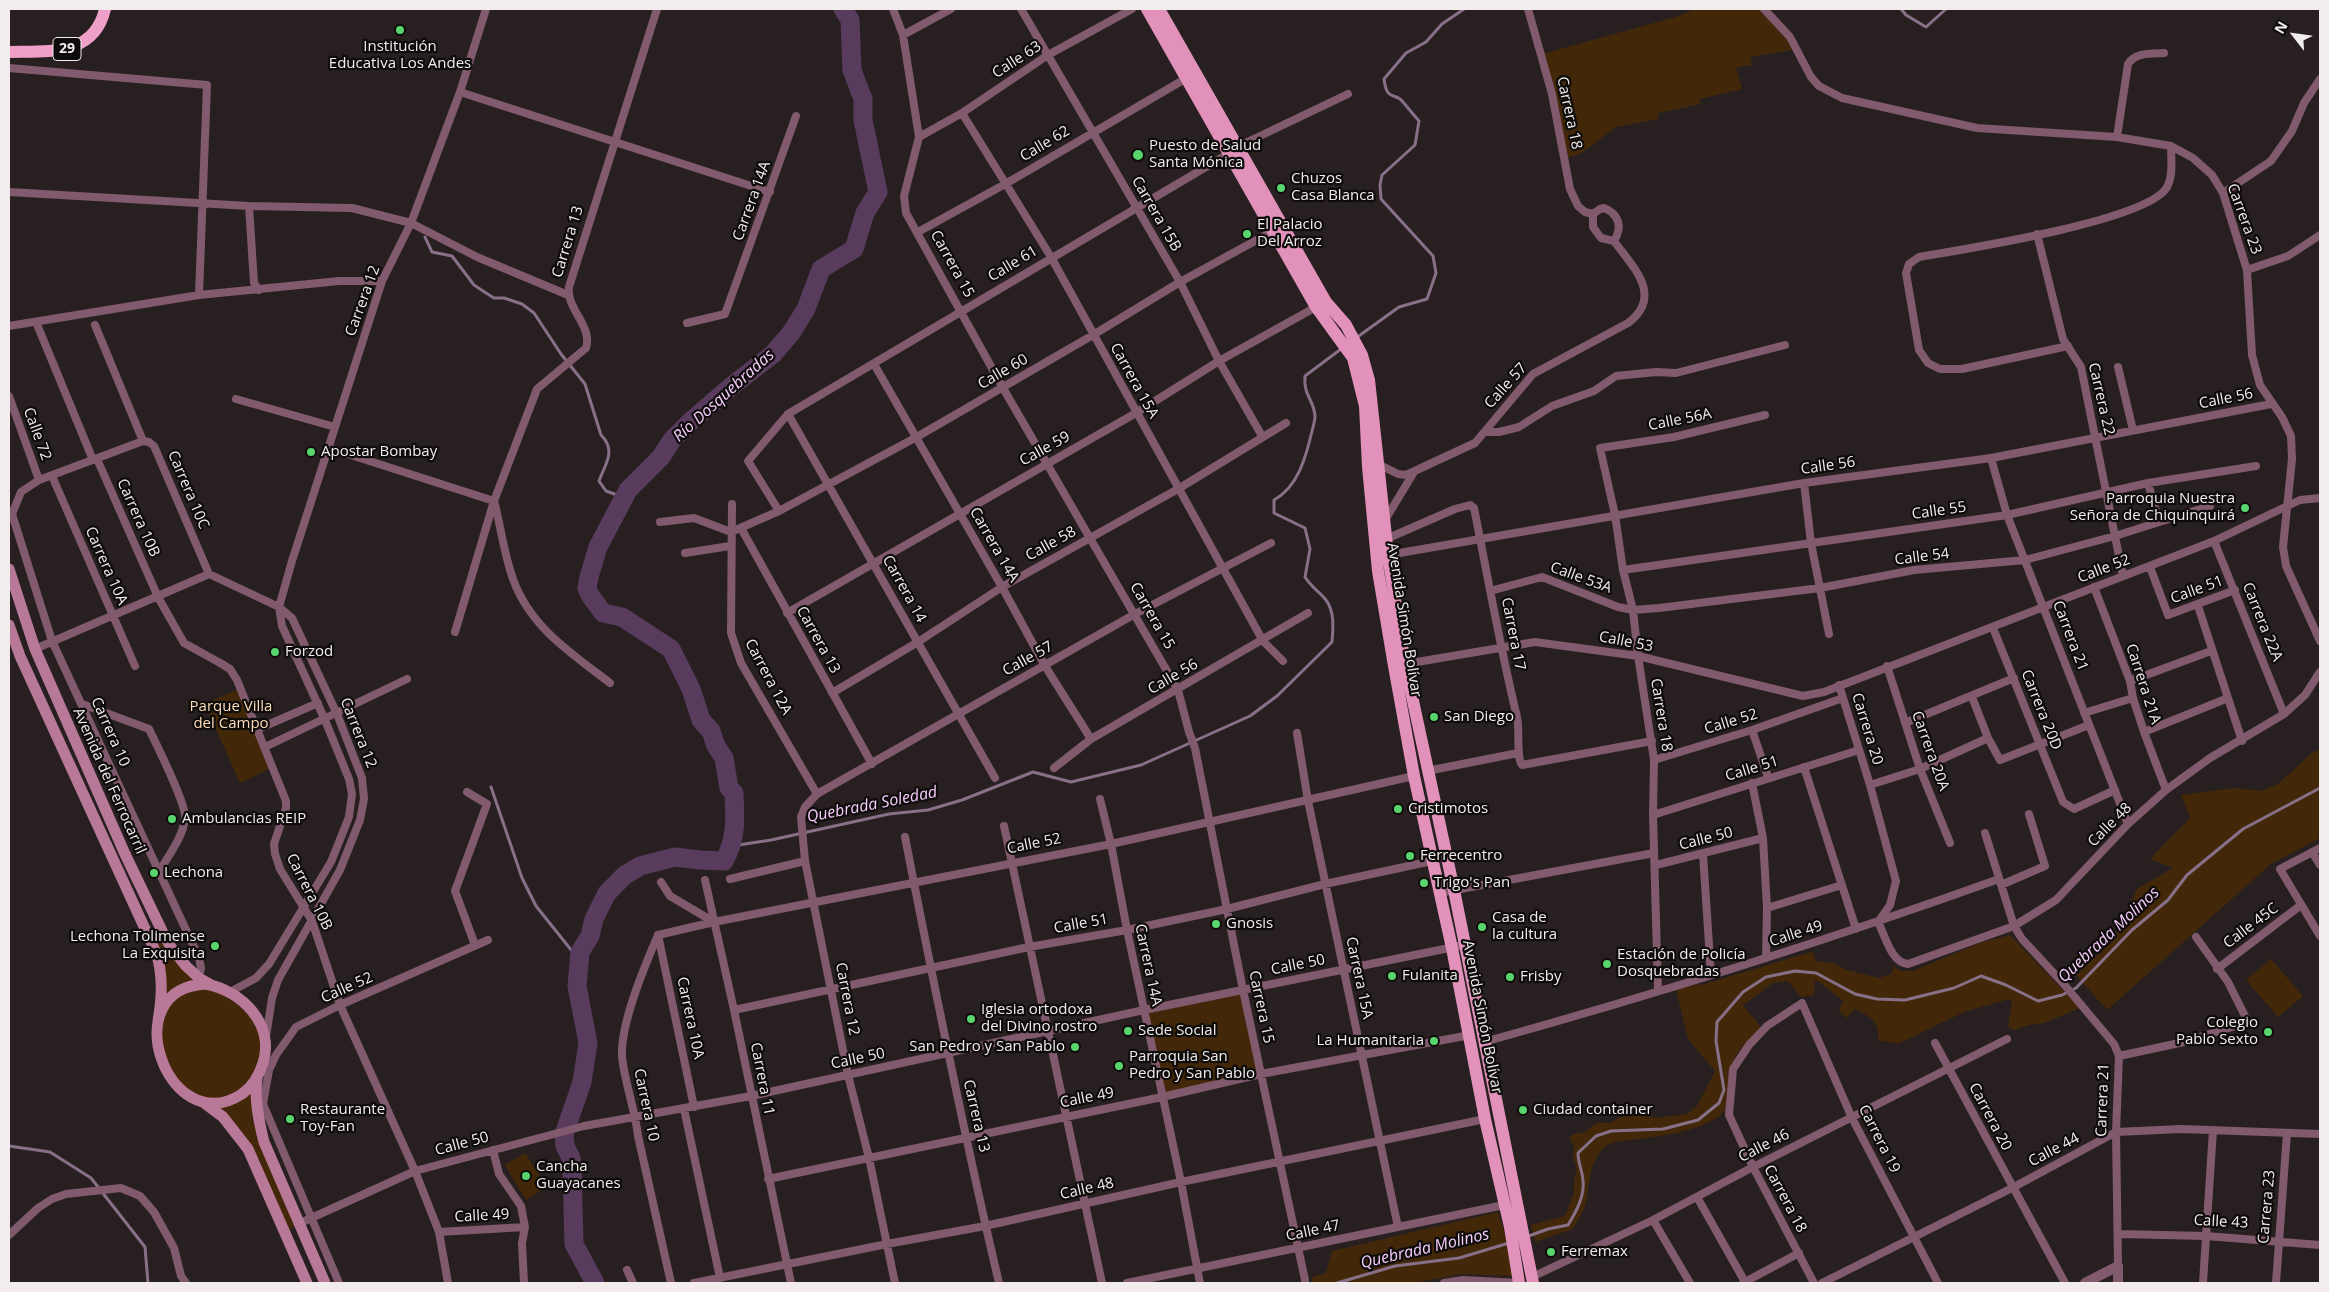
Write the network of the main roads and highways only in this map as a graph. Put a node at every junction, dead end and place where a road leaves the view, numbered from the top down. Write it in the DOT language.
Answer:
graph roads {
  1 [pos="106,9"];
  2 [pos="1147,9"];
  3 [pos="1159,9"];
  4 [pos="9,52"];
  5 [pos="1232,150"];
  6 [pos="1277,228"];
  7 [pos="1340,328"];
  8 [pos="1357,357"];
  9 [pos="9,569"];
  10 [pos="9,625"];
  11 [pos="1458,947"];
  12 [pos="213,986"];
  13 [pos="158,1020"];
  14 [pos="257,1078"];
  15 [pos="203,1102"];
  16 [pos="1516,1224"];
  17 [pos="1522,1258"];
  18 [pos="1532,1280"];
  19 [pos="307,1283"];
  20 [pos="324,1283"];
  21 [pos="1519,1283"];
  1 -- 4 [label="highway, 29"];
  2 -- 5 [label="main road, Avenida Simón Bolívar"];
  3 -- 5 [label="main road, Avenida Simón Bolívar"];
  5 -- 6 [label="main road, Avenida Simón Bolívar"];
  6 -- 7 [label="main road, Avenida Simón Bolívar"];
  6 -- 7 [label="main road, Avenida Simón Bolívar"];
  7 -- 8 [label="main road, Avenida Simón Bolívar"];
  8 -- 11 [label="main road, Avenida Simón Bolívar"];
  8 -- 11 [label="main road, Avenida Simón Bolívar"];
  9 -- 12 [label="main road, Avenida del Ferrocarril"];
  10 -- 13 [label="main road, Avenida del Ferrocarril"];
  11 -- 16 [label="main road, Avenida Simón Bolívar"];
  11 -- 16 [label="main road, Avenida Simón Bolívar"];
  12 -- 13 [label="main road"];
  12 -- 14 [label="main road"];
  13 -- 15 [label="main road"];
  14 -- 15 [label="main road"];
  14 -- 20 [label="main road"];
  15 -- 19 [label="main road"];
  16 -- 17 [label="main road, Avenida Simón Bolívar"];
  17 -- 18 [label="main road, Avenida Simón Bolívar"];
  17 -- 21 [label="main road, Avenida Simón Bolívar"];
}
